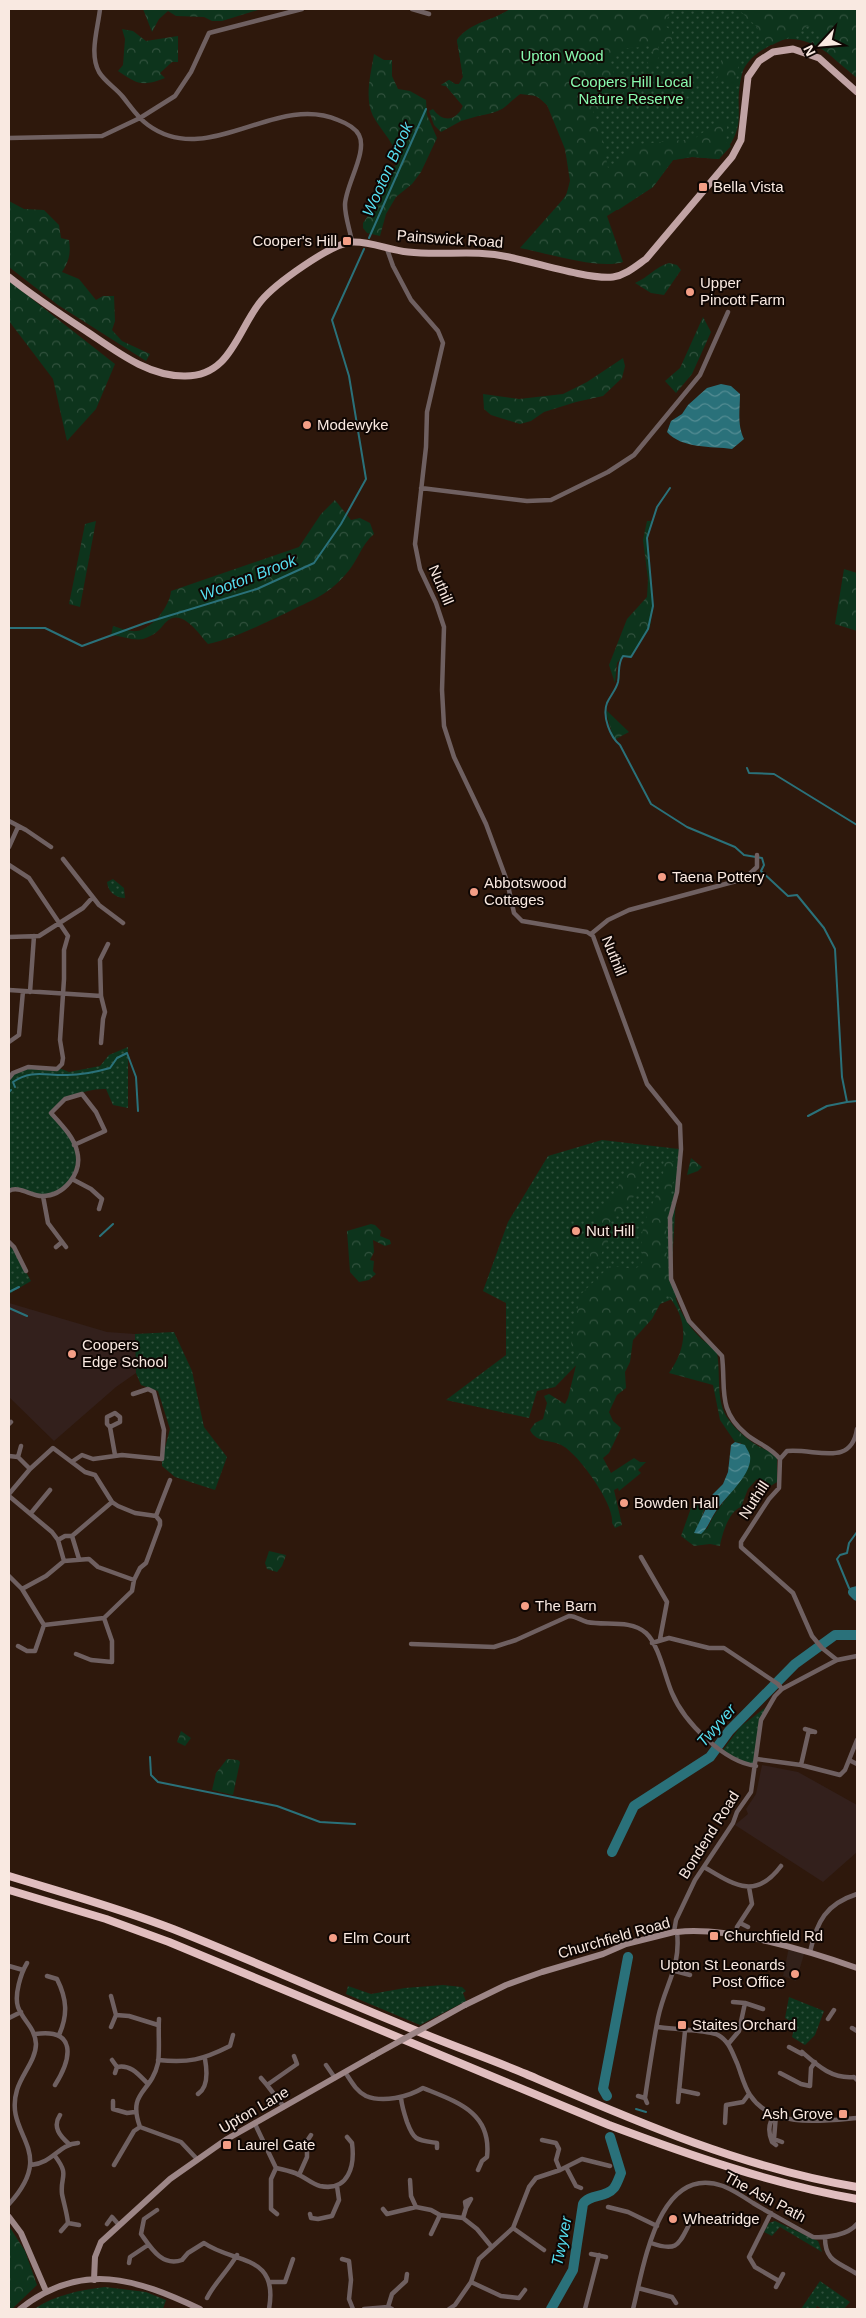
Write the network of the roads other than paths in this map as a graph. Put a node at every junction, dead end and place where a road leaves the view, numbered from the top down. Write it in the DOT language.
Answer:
graph roads {
  1 [pos="100,9"];
  2 [pos="302,9"];
  3 [pos="412,9"];
  4 [pos="429,14"];
  5 [pos="857,92"];
  6 [pos="140,118"];
  7 [pos="9,138"];
  8 [pos="352,242"];
  9 [pos="387,249"];
  10 [pos="9,277"];
  11 [pos="728,312"];
  12 [pos="422,488"];
  13 [pos="9,821"];
  14 [pos="18,826"];
  15 [pos="9,847"];
  16 [pos="51,848"];
  17 [pos="757,855"];
  18 [pos="63,860"];
  19 [pos="9,865"];
  20 [pos="92,898"];
  21 [pos="61,922"];
  22 [pos="123,923"];
  23 [pos="591,934"];
  24 [pos="9,936"];
  25 [pos="34,936"];
  26 [pos="108,944"];
  27 [pos="9,990"];
  28 [pos="23,991"];
  29 [pos="30,992"];
  30 [pos="63,995"];
  31 [pos="101,996"];
  32 [pos="9,1042"];
  33 [pos="101,1043"];
  34 [pos="9,1078"];
  35 [pos="74,1145"];
  36 [pos="72,1179"];
  37 [pos="9,1191"];
  38 [pos="43,1196"];
  39 [pos="99,1208"];
  40 [pos="9,1242"];
  41 [pos="56,1247"];
  42 [pos="26,1271"];
  43 [pos="133,1394"];
  44 [pos="110,1428"];
  45 [pos="857,1429"];
  46 [pos="22,1446"];
  47 [pos="115,1455"];
  48 [pos="9,1456"];
  49 [pos="18,1457"];
  50 [pos="780,1459"];
  51 [pos="73,1461"];
  52 [pos="30,1469"];
  53 [pos="170,1480"];
  54 [pos="50,1490"];
  55 [pos="9,1495"];
  56 [pos="112,1502"];
  57 [pos="31,1513"];
  58 [pos="156,1516"];
  59 [pos="72,1536"];
  60 [pos="58,1540"];
  61 [pos="641,1557"];
  62 [pos="79,1559"];
  63 [pos="64,1561"];
  64 [pos="9,1576"];
  65 [pos="134,1580"];
  66 [pos="22,1589"];
  67 [pos="104,1618"];
  68 [pos="44,1625"];
  69 [pos="660,1639"];
  70 [pos="652,1643"];
  71 [pos="411,1644"];
  72 [pos="18,1646"];
  73 [pos="76,1654"];
  74 [pos="857,1657"];
  75 [pos="836,1660"];
  76 [pos="782,1689"];
  77 [pos="810,1730"];
  78 [pos="857,1740"];
  79 [pos="757,1759"];
  80 [pos="849,1760"];
  81 [pos="857,1764"];
  82 [pos="801,1765"];
  83 [pos="756,1766"];
  84 [pos="704,1866"];
  85 [pos="781,1869"];
  86 [pos="9,1876"];
  87 [pos="749,1887"];
  88 [pos="9,1890"];
  89 [pos="857,1894"];
  90 [pos="748,1927"];
  91 [pos="675,1932"];
  92 [pos="810,1952"];
  93 [pos="27,1963"];
  94 [pos="9,1966"];
  95 [pos="857,1968"];
  96 [pos="23,1970"];
  97 [pos="675,1971"];
  98 [pos="690,1975"];
  99 [pos="49,1977"];
  100 [pos="111,1996"];
  101 [pos="733,2002"];
  102 [pos="745,2003"];
  103 [pos="467,2004"];
  104 [pos="763,2009"];
  105 [pos="834,2010"];
  106 [pos="21,2012"];
  107 [pos="116,2015"];
  108 [pos="9,2018"];
  109 [pos="159,2019"];
  110 [pos="828,2019"];
  111 [pos="158,2025"];
  112 [pos="111,2027"];
  113 [pos="657,2027"];
  114 [pos="685,2031"];
  115 [pos="35,2034"];
  116 [pos="234,2035"];
  117 [pos="59,2036"];
  118 [pos="729,2043"];
  119 [pos="230,2046"];
  120 [pos="789,2047"];
  121 [pos="234,2050"];
  122 [pos="294,2056"];
  123 [pos="205,2059"];
  124 [pos="112,2060"];
  125 [pos="158,2060"];
  126 [pos="815,2062"];
  127 [pos="297,2064"];
  128 [pos="303,2064"];
  129 [pos="326,2065"];
  130 [pos="116,2067"];
  131 [pos="345,2072"];
  132 [pos="780,2072"];
  133 [pos="115,2073"];
  134 [pos="59,2078"];
  135 [pos="261,2078"];
  136 [pos="335,2078"];
  137 [pos="857,2080"];
  138 [pos="65,2081"];
  139 [pos="148,2084"];
  140 [pos="55,2085"];
  141 [pos="267,2085"];
  142 [pos="679,2090"];
  143 [pos="198,2094"];
  144 [pos="698,2094"];
  145 [pos="749,2094"];
  146 [pos="638,2096"];
  147 [pos="401,2098"];
  148 [pos="113,2101"];
  149 [pos="678,2102"];
  150 [pos="721,2102"];
  151 [pos="726,2104"];
  152 [pos="12,2107"];
  153 [pos="284,2107"];
  154 [pos="135,2112"];
  155 [pos="776,2115"];
  156 [pos="59,2117"];
  157 [pos="857,2118"];
  158 [pos="725,2123"];
  159 [pos="254,2124"];
  160 [pos="140,2127"];
  161 [pos="311,2135"];
  162 [pos="347,2137"];
  163 [pos="542,2140"];
  164 [pos="782,2142"];
  165 [pos="78,2143"];
  166 [pos="437,2143"];
  167 [pos="68,2144"];
  168 [pos="776,2145"];
  169 [pos="115,2153"];
  170 [pos="121,2155"];
  171 [pos="55,2156"];
  172 [pos="197,2159"];
  173 [pos="31,2165"];
  174 [pos="114,2165"];
  175 [pos="610,2166"];
  176 [pos="566,2167"];
  177 [pos="276,2168"];
  178 [pos="478,2170"];
  179 [pos="560,2170"];
  180 [pos="299,2175"];
  181 [pos="412,2182"];
  182 [pos="337,2186"];
  183 [pos="857,2187"];
  184 [pos="581,2188"];
  185 [pos="857,2199"];
  186 [pos="9,2204"];
  187 [pos="416,2207"];
  188 [pos="608,2207"];
  189 [pos="466,2208"];
  190 [pos="383,2209"];
  191 [pos="112,2210"];
  192 [pos="156,2210"];
  193 [pos="770,2213"];
  194 [pos="277,2214"];
  195 [pos="310,2214"];
  196 [pos="440,2215"];
  197 [pos="112,2216"];
  198 [pos="9,2217"];
  199 [pos="463,2218"];
  200 [pos="692,2221"];
  201 [pos="68,2223"];
  202 [pos="107,2224"];
  203 [pos="682,2224"];
  204 [pos="79,2225"];
  205 [pos="119,2225"];
  206 [pos="657,2226"];
  207 [pos="856,2226"];
  208 [pos="513,2228"];
  209 [pos="687,2228"];
  210 [pos="61,2231"];
  211 [pos="431,2234"];
  212 [pos="825,2238"];
  213 [pos="651,2243"];
  214 [pos="148,2245"];
  215 [pos="491,2246"];
  216 [pos="544,2250"];
  217 [pos="591,2254"];
  218 [pos="599,2255"];
  219 [pos="238,2256"];
  220 [pos="606,2257"];
  221 [pos="293,2259"];
  222 [pos="342,2259"];
  223 [pos="129,2263"];
  224 [pos="407,2274"];
  225 [pos="783,2274"];
  226 [pos="857,2274"];
  227 [pos="94,2280"];
  228 [pos="779,2281"];
  229 [pos="270,2282"];
  230 [pos="471,2282"];
  231 [pos="638,2288"];
  232 [pos="776,2288"];
  233 [pos="525,2290"];
  234 [pos="46,2291"];
  235 [pos="678,2293"];
  236 [pos="672,2297"];
  237 [pos="207,2298"];
  238 [pos="676,2303"];
  239 [pos="390,2308"];
  240 [pos="20,2309"];
  241 [pos="200,2309"];
  242 [pos="270,2309"];
  243 [pos="353,2309"];
  244 [pos="364,2309"];
  245 [pos="449,2309"];
  246 [pos="585,2309"];
  247 [pos="633,2309"];
  1 -- 6 [label="street"];
  2 -- 6 [label="street"];
  3 -- 4 [label="street"];
  5 -- 9 [label="main road, Painswick Road"];
  6 -- 7 [label="street"];
  6 -- 8 [label="street"];
  8 -- 9 [label="main road, Painswick Road"];
  8 -- 10 [label="main road"];
  9 -- 12 [label="street, Nuthill"];
  11 -- 12 [label="street"];
  12 -- 23 [label="street, Nuthill"];
  13 -- 14 [label="street"];
  14 -- 15 [label="street"];
  14 -- 16 [label="street"];
  17 -- 23 [label="street"];
  18 -- 20 [label="street"];
  19 -- 21 [label="street"];
  20 -- 21 [label="street"];
  20 -- 22 [label="street"];
  21 -- 25 [label="street"];
  21 -- 30 [label="street"];
  23 -- 50 [label="street, Nuthill"];
  24 -- 25 [label="street"];
  25 -- 29 [label="street"];
  26 -- 31 [label="street"];
  27 -- 28 [label="street"];
  28 -- 29 [label="street"];
  28 -- 32 [label="street"];
  29 -- 30 [label="street"];
  30 -- 31 [label="street"];
  30 -- 34 [label="street"];
  31 -- 33 [label="street"];
  35 -- 35 [label="street"];
  35 -- 36 [label="street"];
  36 -- 38 [label="street"];
  36 -- 39 [label="street"];
  37 -- 38 [label="street"];
  38 -- 41 [label="street"];
  40 -- 42 [label="street"];
  43 -- 47 [label="street"];
  44 -- 47 [label="street"];
  45 -- 50 [label="street"];
  46 -- 49 [label="street"];
  47 -- 51 [label="street"];
  48 -- 49 [label="street"];
  49 -- 52 [label="street"];
  50 -- 75 [label="street, Nuthill"];
  51 -- 52 [label="street"];
  51 -- 56 [label="street"];
  52 -- 55 [label="street"];
  53 -- 58 [label="street"];
  54 -- 57 [label="street"];
  55 -- 57 [label="street"];
  56 -- 58 [label="street"];
  56 -- 59 [label="street"];
  57 -- 60 [label="street"];
  58 -- 65 [label="street"];
  59 -- 60 [label="street"];
  59 -- 62 [label="street"];
  60 -- 63 [label="street"];
  61 -- 69 [label="street"];
  62 -- 63 [label="street"];
  62 -- 65 [label="street"];
  63 -- 66 [label="street"];
  64 -- 66 [label="street"];
  65 -- 67 [label="street"];
  66 -- 68 [label="street"];
  67 -- 68 [label="street"];
  67 -- 73 [label="street"];
  68 -- 72 [label="street"];
  69 -- 70 [label="street"];
  69 -- 76 [label="street"];
  70 -- 71 [label="street"];
  70 -- 83 [label="street"];
  74 -- 75 [label="street, Bondend Road"];
  75 -- 76 [label="street, Bondend Road"];
  76 -- 79 [label="street, Bondend Road"];
  77 -- 82 [label="street"];
  78 -- 80 [label="street"];
  79 -- 82 [label="street"];
  79 -- 83 [label="street, Bondend Road"];
  80 -- 81 [label="street"];
  80 -- 82 [label="street"];
  83 -- 84 [label="street, Bondend Road"];
  84 -- 87 [label="street"];
  84 -- 91 [label="street, Bondend Road"];
  85 -- 87 [label="street"];
  86 -- 183 [label="highway"];
  87 -- 90 [label="street"];
  88 -- 185 [label="highway"];
  89 -- 92 [label="street"];
  91 -- 92 [label="street, Churchfield Road"];
  91 -- 97 [label="street"];
  91 -- 103 [label="street, Churchfield Road"];
  92 -- 95 [label="street, Churchfield Road"];
  93 -- 96 [label="street"];
  94 -- 96 [label="street"];
  96 -- 106 [label="street"];
  97 -- 98 [label="street"];
  97 -- 113 [label="street"];
  99 -- 117 [label="street"];
  100 -- 107 [label="street"];
  101 -- 102 [label="street"];
  102 -- 104 [label="street"];
  102 -- 118 [label="street"];
  103 -- 131 [label="street, Upton Lane, bridge"];
  105 -- 110 [label="street"];
  106 -- 108 [label="street"];
  106 -- 115 [label="street"];
  107 -- 111 [label="street"];
  107 -- 112 [label="street"];
  109 -- 111 [label="street"];
  111 -- 125 [label="street"];
  113 -- 114 [label="street"];
  113 -- 146 [label="street"];
  114 -- 118 [label="street"];
  114 -- 142 [label="street"];
  115 -- 117 [label="street"];
  115 -- 152 [label="street"];
  116 -- 119 [label="street"];
  117 -- 134 [label="street"];
  118 -- 145 [label="street"];
  119 -- 121 [label="street"];
  119 -- 123 [label="street"];
  120 -- 126 [label="street"];
  122 -- 127 [label="street"];
  123 -- 125 [label="street"];
  123 -- 143 [label="street"];
  124 -- 130 [label="street"];
  125 -- 139 [label="street"];
  126 -- 132 [label="street"];
  126 -- 137 [label="street"];
  127 -- 128 [label="street"];
  127 -- 141 [label="street"];
  129 -- 136 [label="street"];
  130 -- 133 [label="street"];
  130 -- 139 [label="street"];
  131 -- 136 [label="street, Upton Lane"];
  131 -- 147 [label="street"];
  134 -- 138 [label="street"];
  134 -- 140 [label="street"];
  135 -- 141 [label="street"];
  136 -- 153 [label="street, Upton Lane"];
  139 -- 154 [label="street"];
  141 -- 153 [label="street"];
  142 -- 144 [label="street"];
  142 -- 149 [label="street"];
  145 -- 151 [label="street"];
  145 -- 155 [label="street"];
  147 -- 166 [label="street"];
  147 -- 178 [label="street"];
  148 -- 154 [label="street"];
  150 -- 151 [label="street"];
  151 -- 158 [label="street"];
  152 -- 173 [label="street"];
  153 -- 159 [label="street, Upton Lane"];
  154 -- 160 [label="street"];
  155 -- 157 [label="street"];
  155 -- 164 [label="street"];
  155 -- 168 [label="street"];
  156 -- 167 [label="street"];
  159 -- 172 [label="street, Upton Lane"];
  159 -- 177 [label="street"];
  160 -- 170 [label="street"];
  160 -- 172 [label="street"];
  161 -- 180 [label="street"];
  162 -- 182 [label="street"];
  163 -- 179 [label="street"];
  165 -- 167 [label="street"];
  167 -- 171 [label="street"];
  169 -- 170 [label="street"];
  170 -- 174 [label="street"];
  171 -- 173 [label="street"];
  171 -- 201 [label="street"];
  172 -- 205 [label="street, Upton Lane"];
  173 -- 186 [label="street"];
  175 -- 176 [label="street"];
  176 -- 179 [label="street"];
  176 -- 184 [label="street"];
  177 -- 180 [label="street"];
  177 -- 194 [label="street"];
  179 -- 208 [label="street"];
  180 -- 182 [label="street"];
  181 -- 187 [label="street"];
  182 -- 195 [label="street"];
  187 -- 190 [label="street"];
  187 -- 196 [label="street"];
  188 -- 206 [label="street"];
  189 -- 199 [label="street"];
  191 -- 197 [label="street"];
  192 -- 214 [label="street"];
  193 -- 206 [label="street, The Ash Path"];
  193 -- 212 [label="street, The Ash Path"];
  193 -- 228 [label="street"];
  196 -- 199 [label="street"];
  196 -- 211 [label="street"];
  197 -- 202 [label="street"];
  197 -- 205 [label="street"];
  198 -- 234 [label="street"];
  199 -- 215 [label="street"];
  200 -- 209 [label="street"];
  201 -- 204 [label="street"];
  201 -- 210 [label="street"];
  203 -- 209 [label="street"];
  205 -- 227 [label="street, Upton Lane"];
  206 -- 213 [label="street"];
  207 -- 212 [label="street"];
  208 -- 215 [label="street"];
  208 -- 216 [label="street"];
  209 -- 213 [label="street"];
  212 -- 226 [label="street"];
  213 -- 231 [label="street"];
  214 -- 219 [label="street"];
  214 -- 223 [label="street"];
  215 -- 230 [label="street"];
  217 -- 218 [label="street"];
  218 -- 220 [label="street"];
  218 -- 246 [label="street"];
  219 -- 229 [label="street"];
  219 -- 237 [label="street"];
  221 -- 229 [label="street"];
  222 -- 243 [label="street"];
  224 -- 239 [label="street"];
  225 -- 228 [label="street"];
  227 -- 234 [label="street"];
  227 -- 241 [label="street"];
  228 -- 232 [label="street"];
  229 -- 242 [label="street"];
  230 -- 233 [label="street"];
  230 -- 245 [label="street"];
  231 -- 236 [label="street"];
  231 -- 247 [label="street"];
  234 -- 240 [label="street"];
  235 -- 236 [label="street"];
  236 -- 238 [label="street"];
  239 -- 244 [label="street"];
}
